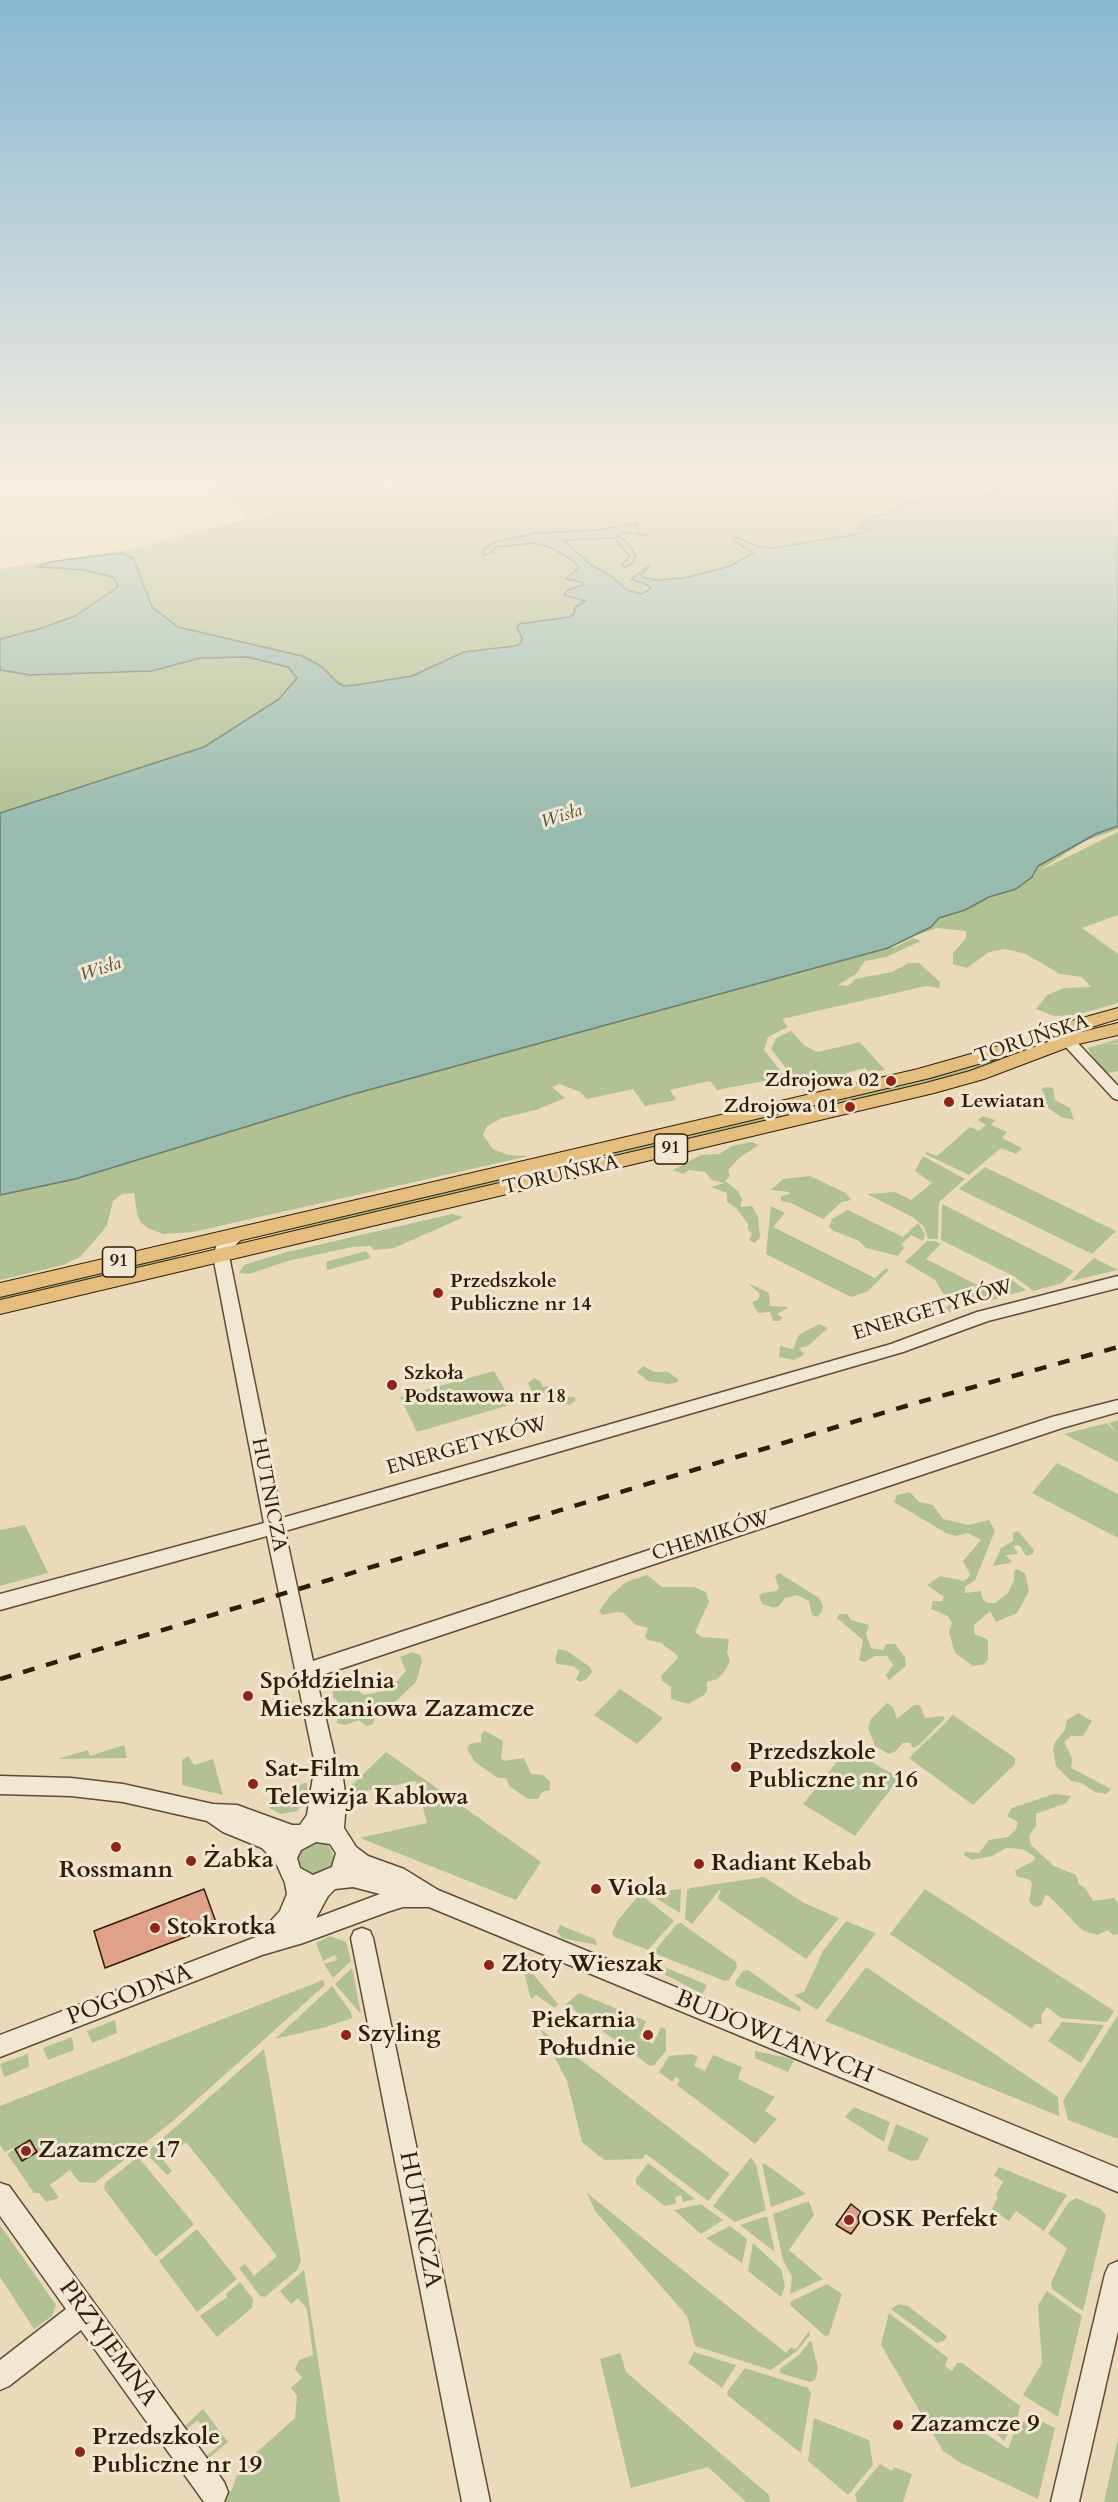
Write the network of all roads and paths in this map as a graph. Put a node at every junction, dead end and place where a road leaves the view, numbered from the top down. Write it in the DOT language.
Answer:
graph roads {
  1 [pos="1118,1013"];
  2 [pos="1118,1029"];
  3 [pos="1068,1041"];
  4 [pos="1118,1095"];
  5 [pos="238,1234"];
  6 [pos="221,1256"];
  7 [pos="1118,1282"];
  8 [pos="0,1290"];
  9 [pos="0,1307"];
  10 [pos="1118,1406"];
  11 [pos="274,1527"];
  12 [pos="0,1602"];
  13 [pos="306,1672"];
  14 [pos="325,1762"];
  15 [pos="0,1785"];
  16 [pos="213,1813"];
  17 [pos="306,1834"];
  18 [pos="341,1845"];
  19 [pos="286,1858"];
  20 [pos="296,1879"];
  21 [pos="330,1880"];
  22 [pos="430,1897"];
  23 [pos="285,1937"];
  24 [pos="362,1938"];
  25 [pos="261,1945"];
  26 [pos="0,2046"];
  27 [pos="1118,2180"];
  28 [pos="0,2195"];
  29 [pos="1118,2274"];
  30 [pos="84,2311"];
  31 [pos="0,2377"];
  32 [pos="214,2492"];
  33 [pos="476,2502"];
  34 [pos="1065,2502"];
  1 -- 5 [label="main road, TORUŃSKA / 91"];
  2 -- 3 [label="main road, TORUŃSKA / 91"];
  3 -- 4 [label="street"];
  3 -- 6 [label="main road, TORUŃSKA / 91"];
  5 -- 6 [label="street"];
  5 -- 8 [label="main road, TORUŃSKA / 91"];
  6 -- 9 [label="main road, TORUŃSKA / 91"];
  6 -- 11 [label="street, HUTNICZA"];
  7 -- 11 [label="street, ENERGETYKÓW"];
  10 -- 13 [label="street, CHEMIKÓW"];
  11 -- 12 [label="street, ENERGETYKÓW"];
  11 -- 13 [label="street, HUTNICZA"];
  13 -- 14 [label="street, HUTNICZA"];
  14 -- 17 [label="street, HUTNICZA"];
  14 -- 18 [label="street, HUTNICZA"];
  15 -- 16 [label="street"];
  16 -- 17 [label="street"];
  16 -- 19 [label="street"];
  17 -- 18 [label="street"];
  17 -- 19 [label="street"];
  18 -- 21 [label="street"];
  18 -- 22 [label="street, BUDOWLANYCH"];
  19 -- 20 [label="street"];
  20 -- 21 [label="street"];
  20 -- 25 [label="street, POGODNA"];
  21 -- 22 [label="street, BUDOWLANYCH"];
  21 -- 23 [label="street, POGODNA"];
  22 -- 23 [label="street, POGODNA"];
  22 -- 27 [label="street, BUDOWLANYCH"];
  23 -- 25 [label="street, POGODNA"];
  24 -- 33 [label="street, HUTNICZA"];
  25 -- 26 [label="street, POGODNA"];
  28 -- 30 [label="street, PRZYJEMNA"];
  29 -- 34 [label="street"];
  30 -- 31 [label="street"];
  30 -- 32 [label="street, PRZYJEMNA"];
}
